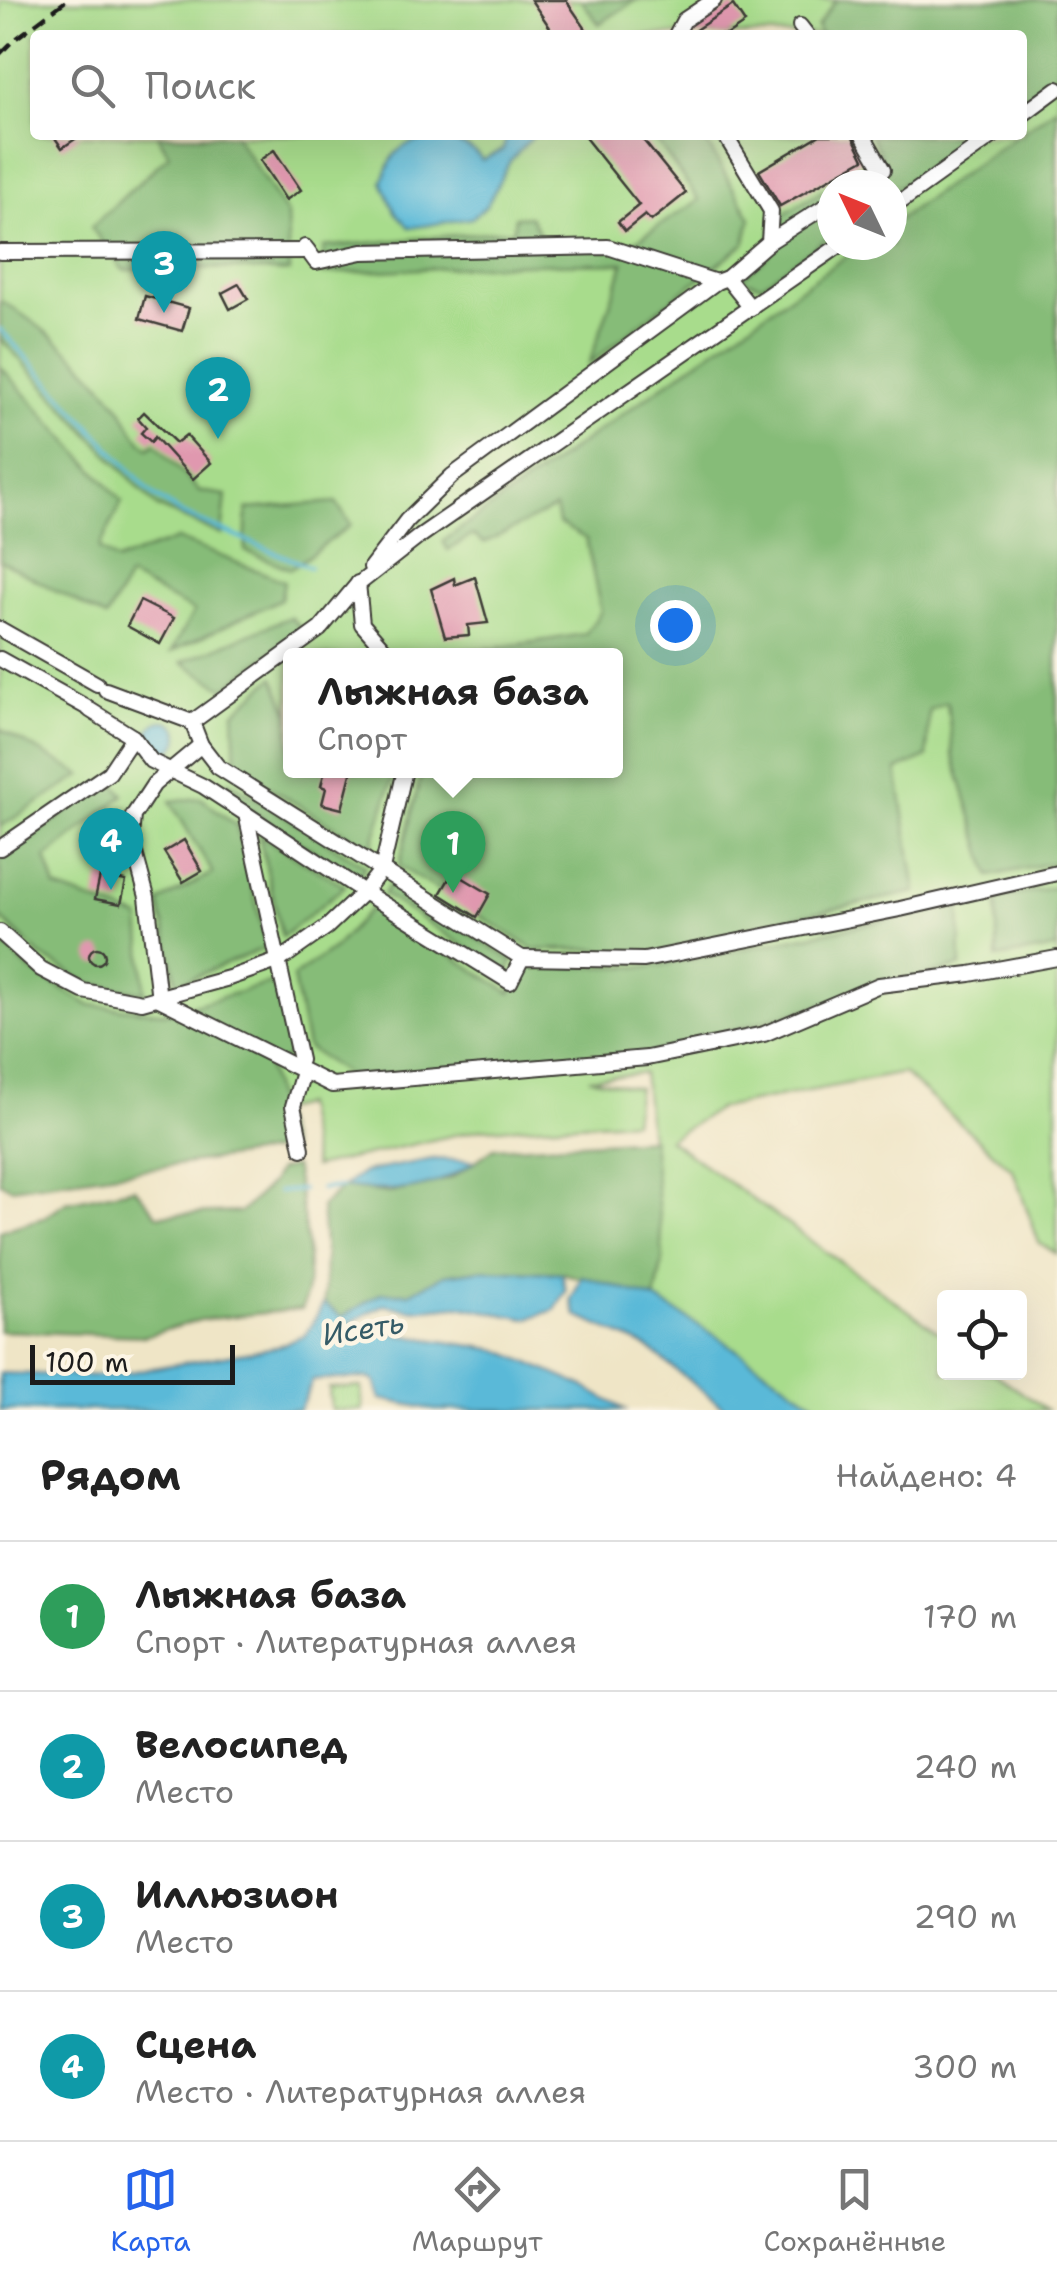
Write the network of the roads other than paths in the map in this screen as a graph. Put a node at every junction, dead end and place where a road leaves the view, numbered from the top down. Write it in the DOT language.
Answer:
graph roads {
  1 [pos="714,0"];
  2 [pos="679,30"];
  3 [pos="1057,89"];
  4 [pos="1027,110"];
  5 [pos="727,140"];
  6 [pos="866,140"];
  7 [pos="987,140"];
  8 [pos="882,170"];
  9 [pos="907,197"];
  10 [pos="817,211"];
  11 [pos="768,242"];
  12 [pos="0,252"];
  13 [pos="819,260"];
  14 [pos="722,280"];
  15 [pos="751,308"];
  16 [pos="356,586"];
  17 [pos="0,629"];
  18 [pos="293,648"];
  19 [pos="383,648"];
  20 [pos="283,655"];
  21 [pos="0,659"];
  22 [pos="192,722"];
  23 [pos="134,737"];
  24 [pos="201,746"];
  25 [pos="170,769"];
  26 [pos="403,778"];
  27 [pos="246,814"];
  28 [pos="0,848"];
  29 [pos="382,869"];
  30 [pos="1057,873"];
  31 [pos="364,892"];
  32 [pos="0,932"];
  33 [pos="522,958"];
  34 [pos="1057,958"];
  35 [pos="280,960"];
  36 [pos="159,999"];
  37 [pos="301,1066"];
  38 [pos="302,1148"];
  1 -- 2 [label="street"];
  3 -- 4 [label="street"];
  5 -- 11 [label="street"];
  6 -- 8 [label="street"];
  7 -- 9 [label="street"];
  10 -- 11 [label="street"];
  11 -- 14 [label="street"];
  12 -- 14 [label="street"];
  13 -- 15 [label="street"];
  14 -- 15 [label="street"];
  14 -- 16 [label="street"];
  15 -- 16 [label="street"];
  16 -- 18 [label="street"];
  16 -- 19 [label="street"];
  17 -- 22 [label="street"];
  20 -- 22 [label="street"];
  21 -- 23 [label="street"];
  22 -- 24 [label="street"];
  23 -- 25 [label="street"];
  23 -- 28 [label="street"];
  24 -- 25 [label="street"];
  24 -- 29 [label="street"];
  25 -- 27 [label="street"];
  25 -- 36 [label="street"];
  26 -- 29 [label="street"];
  27 -- 31 [label="street"];
  27 -- 35 [label="street"];
  29 -- 31 [label="street"];
  29 -- 33 [label="street"];
  30 -- 33 [label="street"];
  31 -- 33 [label="street"];
  31 -- 35 [label="street"];
  32 -- 36 [label="street"];
  34 -- 37 [label="street"];
  35 -- 36 [label="street"];
  35 -- 37 [label="street"];
  36 -- 37 [label="street"];
  37 -- 38 [label="street"];
}
